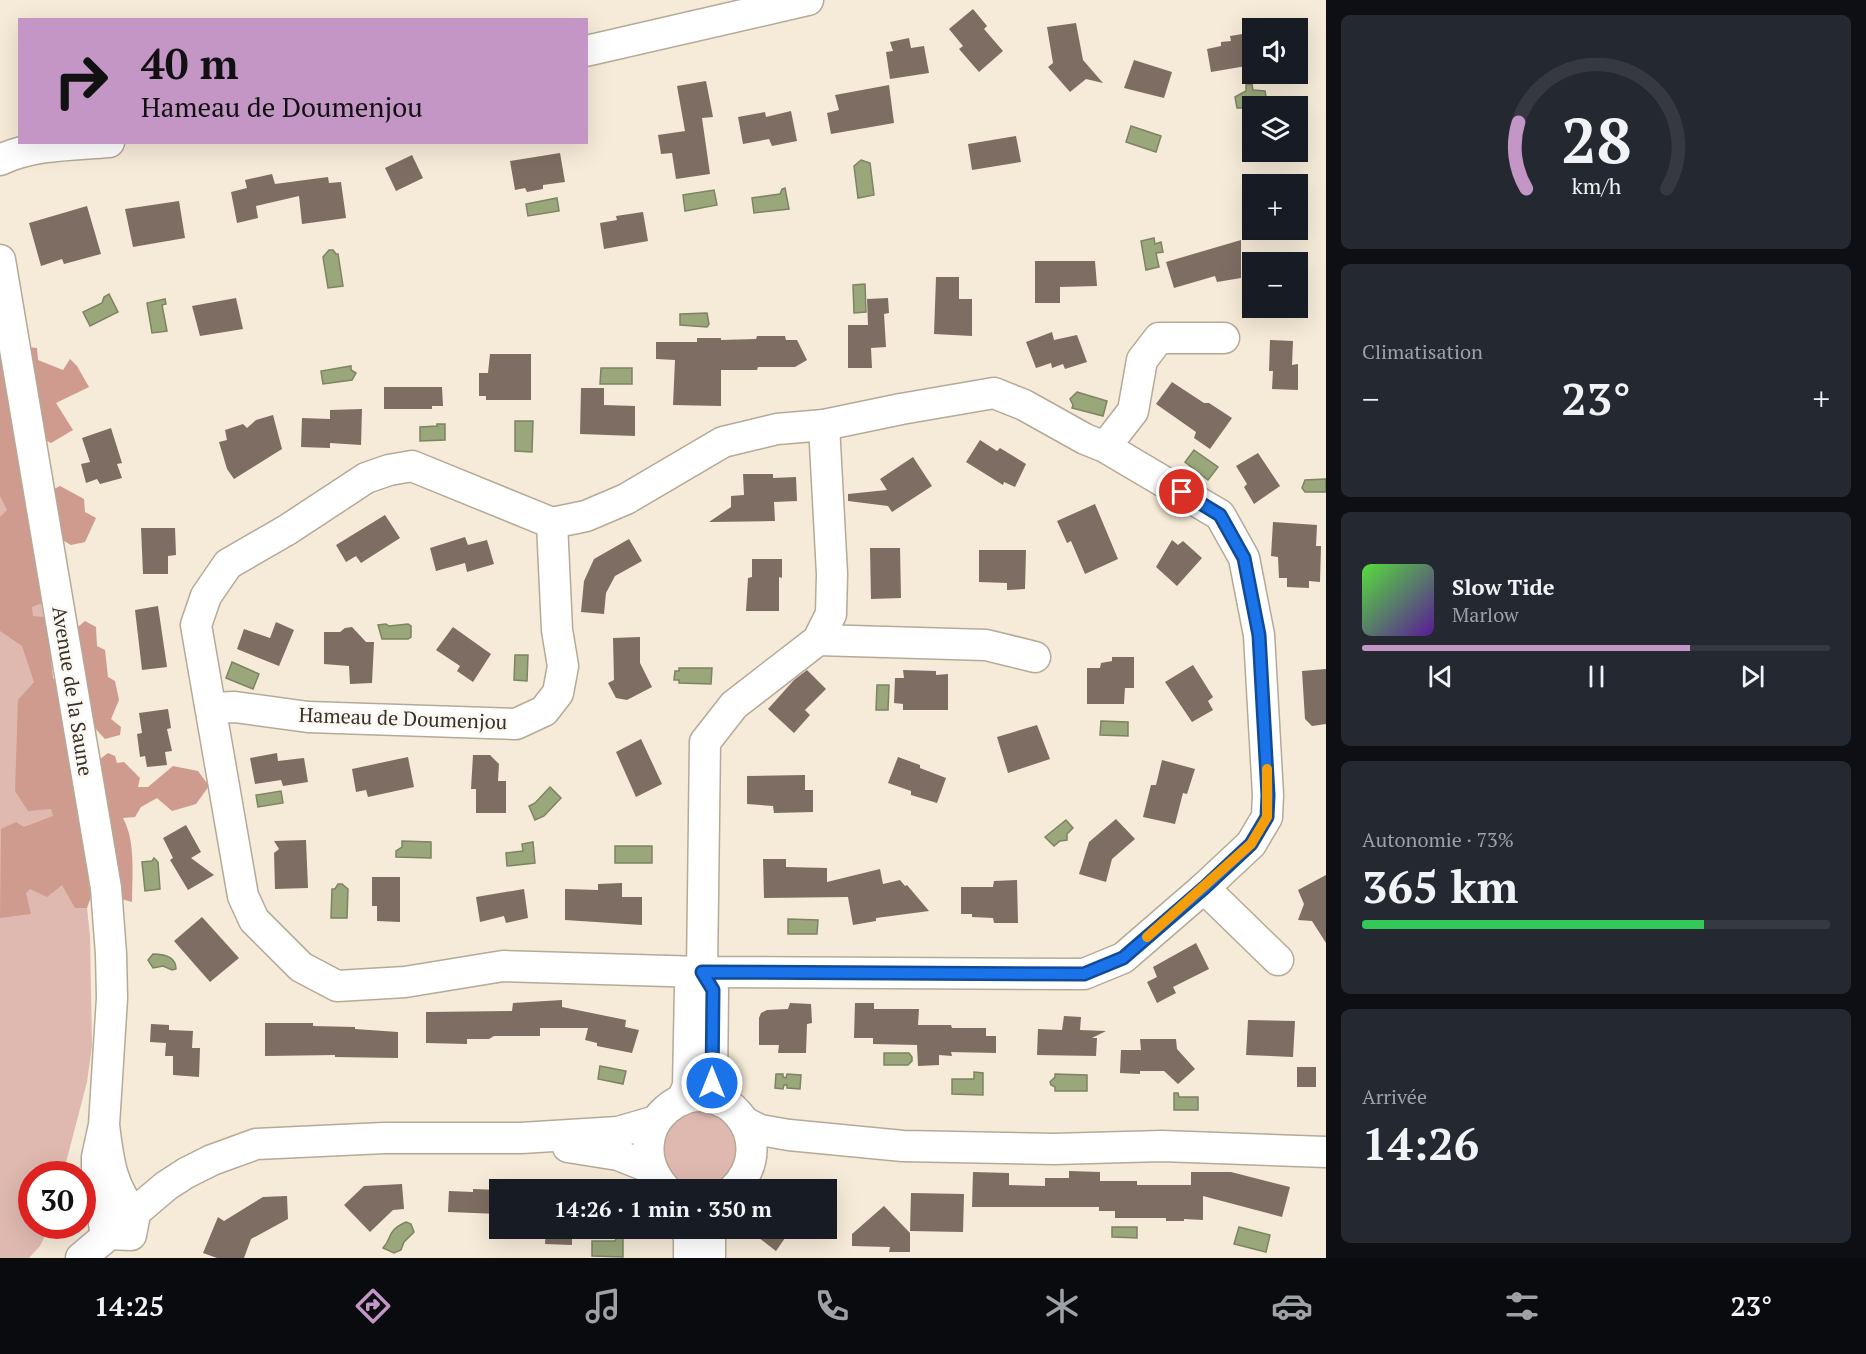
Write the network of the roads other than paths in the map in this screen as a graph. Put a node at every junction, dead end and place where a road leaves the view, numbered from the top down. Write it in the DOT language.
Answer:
graph roads {
  1 [pos="808,0"];
  2 [pos="588,51"];
  3 [pos="0,136"];
  4 [pos="18,140"];
  5 [pos="31,144"];
  6 [pos="0,160"];
  7 [pos="0,260"];
  8 [pos="1224,338"];
  9 [pos="824,425"];
  10 [pos="1105,447"];
  11 [pos="552,523"];
  12 [pos="818,640"];
  13 [pos="1035,657"];
  14 [pos="211,708"];
  15 [pos="1204,888"];
  16 [pos="1278,960"];
  17 [pos="702,972"];
  18 [pos="682,1100"];
  19 [pos="722,1102"];
  20 [pos="656,1121"];
  21 [pos="746,1123"];
  22 [pos="521,1138"];
  23 [pos="864,1142"];
  24 [pos="1326,1152"];
  25 [pos="741,1178"];
  26 [pos="659,1179"];
  27 [pos="120,1235"];
  28 [pos="689,1239"];
  29 [pos="710,1239"];
  30 [pos="81,1258"];
  31 [pos="689,1258"];
  32 [pos="710,1258"];
  1 -- 2 [label="street"];
  3 -- 4 [label="street"];
  5 -- 6 [label="street"];
  7 -- 27 [label="street, Avenue de la Saune"];
  8 -- 10 [label="street"];
  9 -- 10 [label="street"];
  9 -- 11 [label="street"];
  9 -- 12 [label="street"];
  10 -- 15 [label="street"];
  11 -- 14 [label="street"];
  11 -- 14 [label="street, Hameau de Doumenjou"];
  12 -- 13 [label="street"];
  12 -- 17 [label="street"];
  14 -- 17 [label="street"];
  15 -- 16 [label="street"];
  15 -- 17 [label="street"];
  17 -- 18 [label="street"];
  17 -- 19 [label="street"];
  18 -- 19 [label="street"];
  18 -- 20 [label="street"];
  19 -- 21 [label="street"];
  20 -- 22 [label="street"];
  20 -- 26 [label="street"];
  21 -- 23 [label="street"];
  21 -- 25 [label="street"];
  22 -- 26 [label="street"];
  22 -- 27 [label="street"];
  23 -- 24 [label="street"];
  23 -- 25 [label="street"];
  27 -- 30 [label="street"];
  28 -- 31 [label="street"];
  29 -- 32 [label="street"];
}
